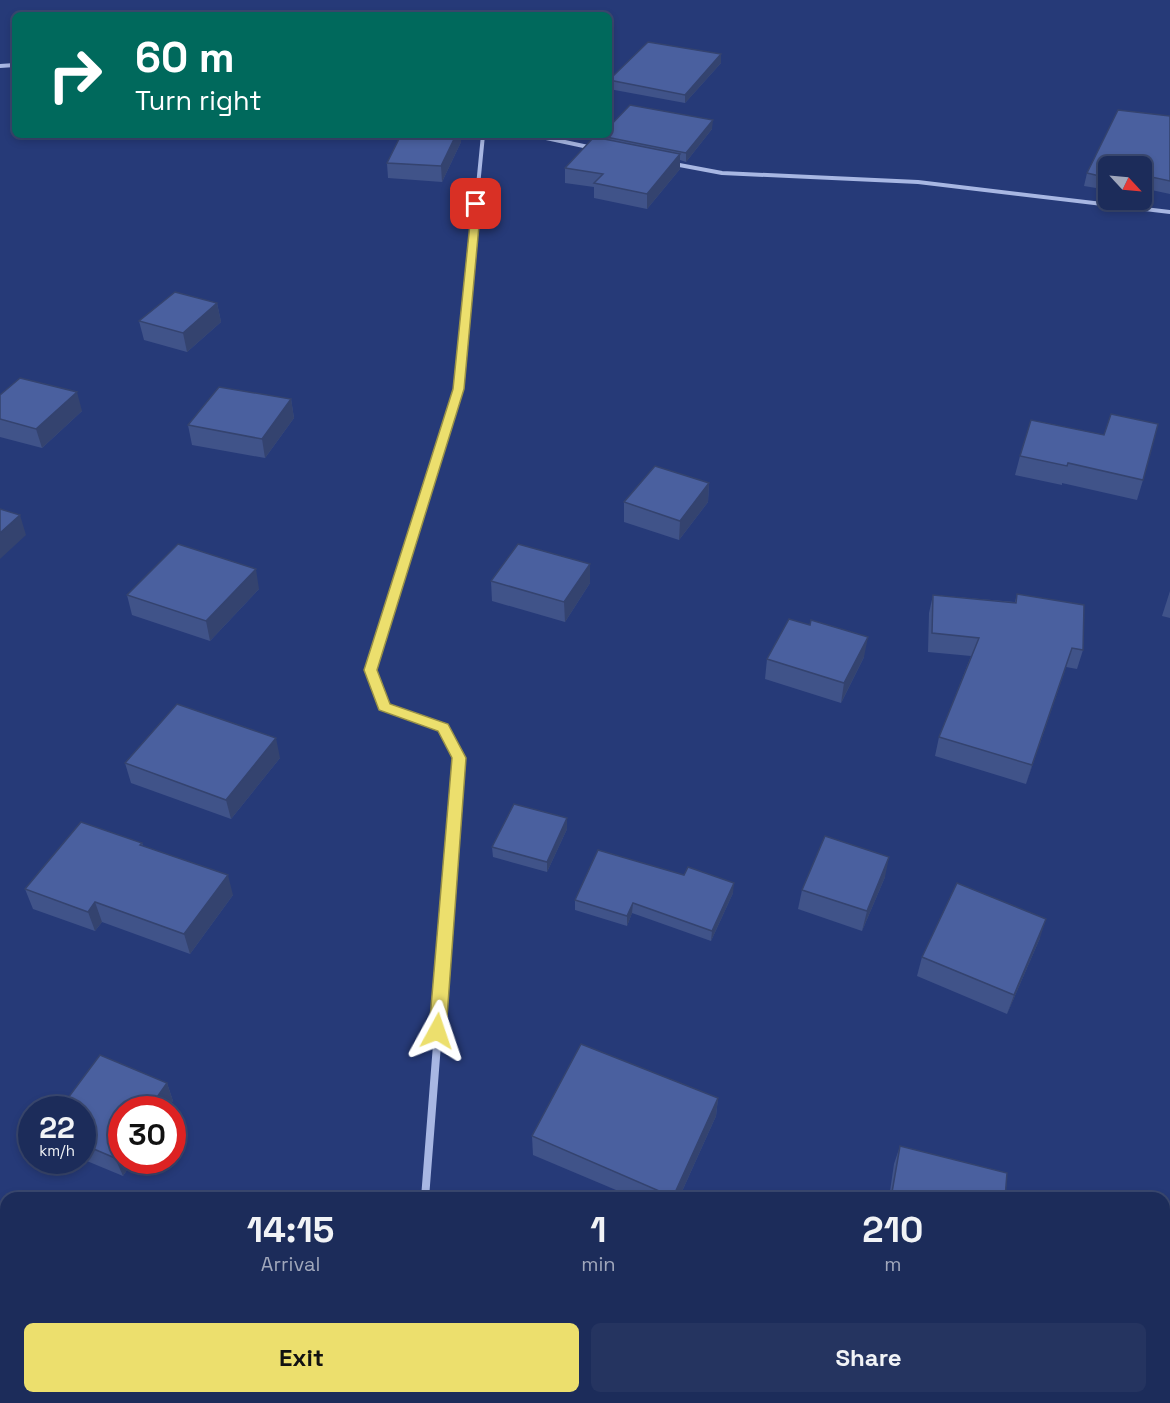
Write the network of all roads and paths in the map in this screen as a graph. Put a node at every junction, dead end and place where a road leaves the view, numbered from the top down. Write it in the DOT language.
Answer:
graph roads {
  1 [pos="483,138"];
  2 [pos="547,138"];
  3 [pos="600,149"];
  4 [pos="668,163"];
  5 [pos="1170,212"];
  6 [pos="425,1192"];
  1 -- 6 [label="street"];
  2 -- 3 [label="street"];
  4 -- 5 [label="street"];
}
